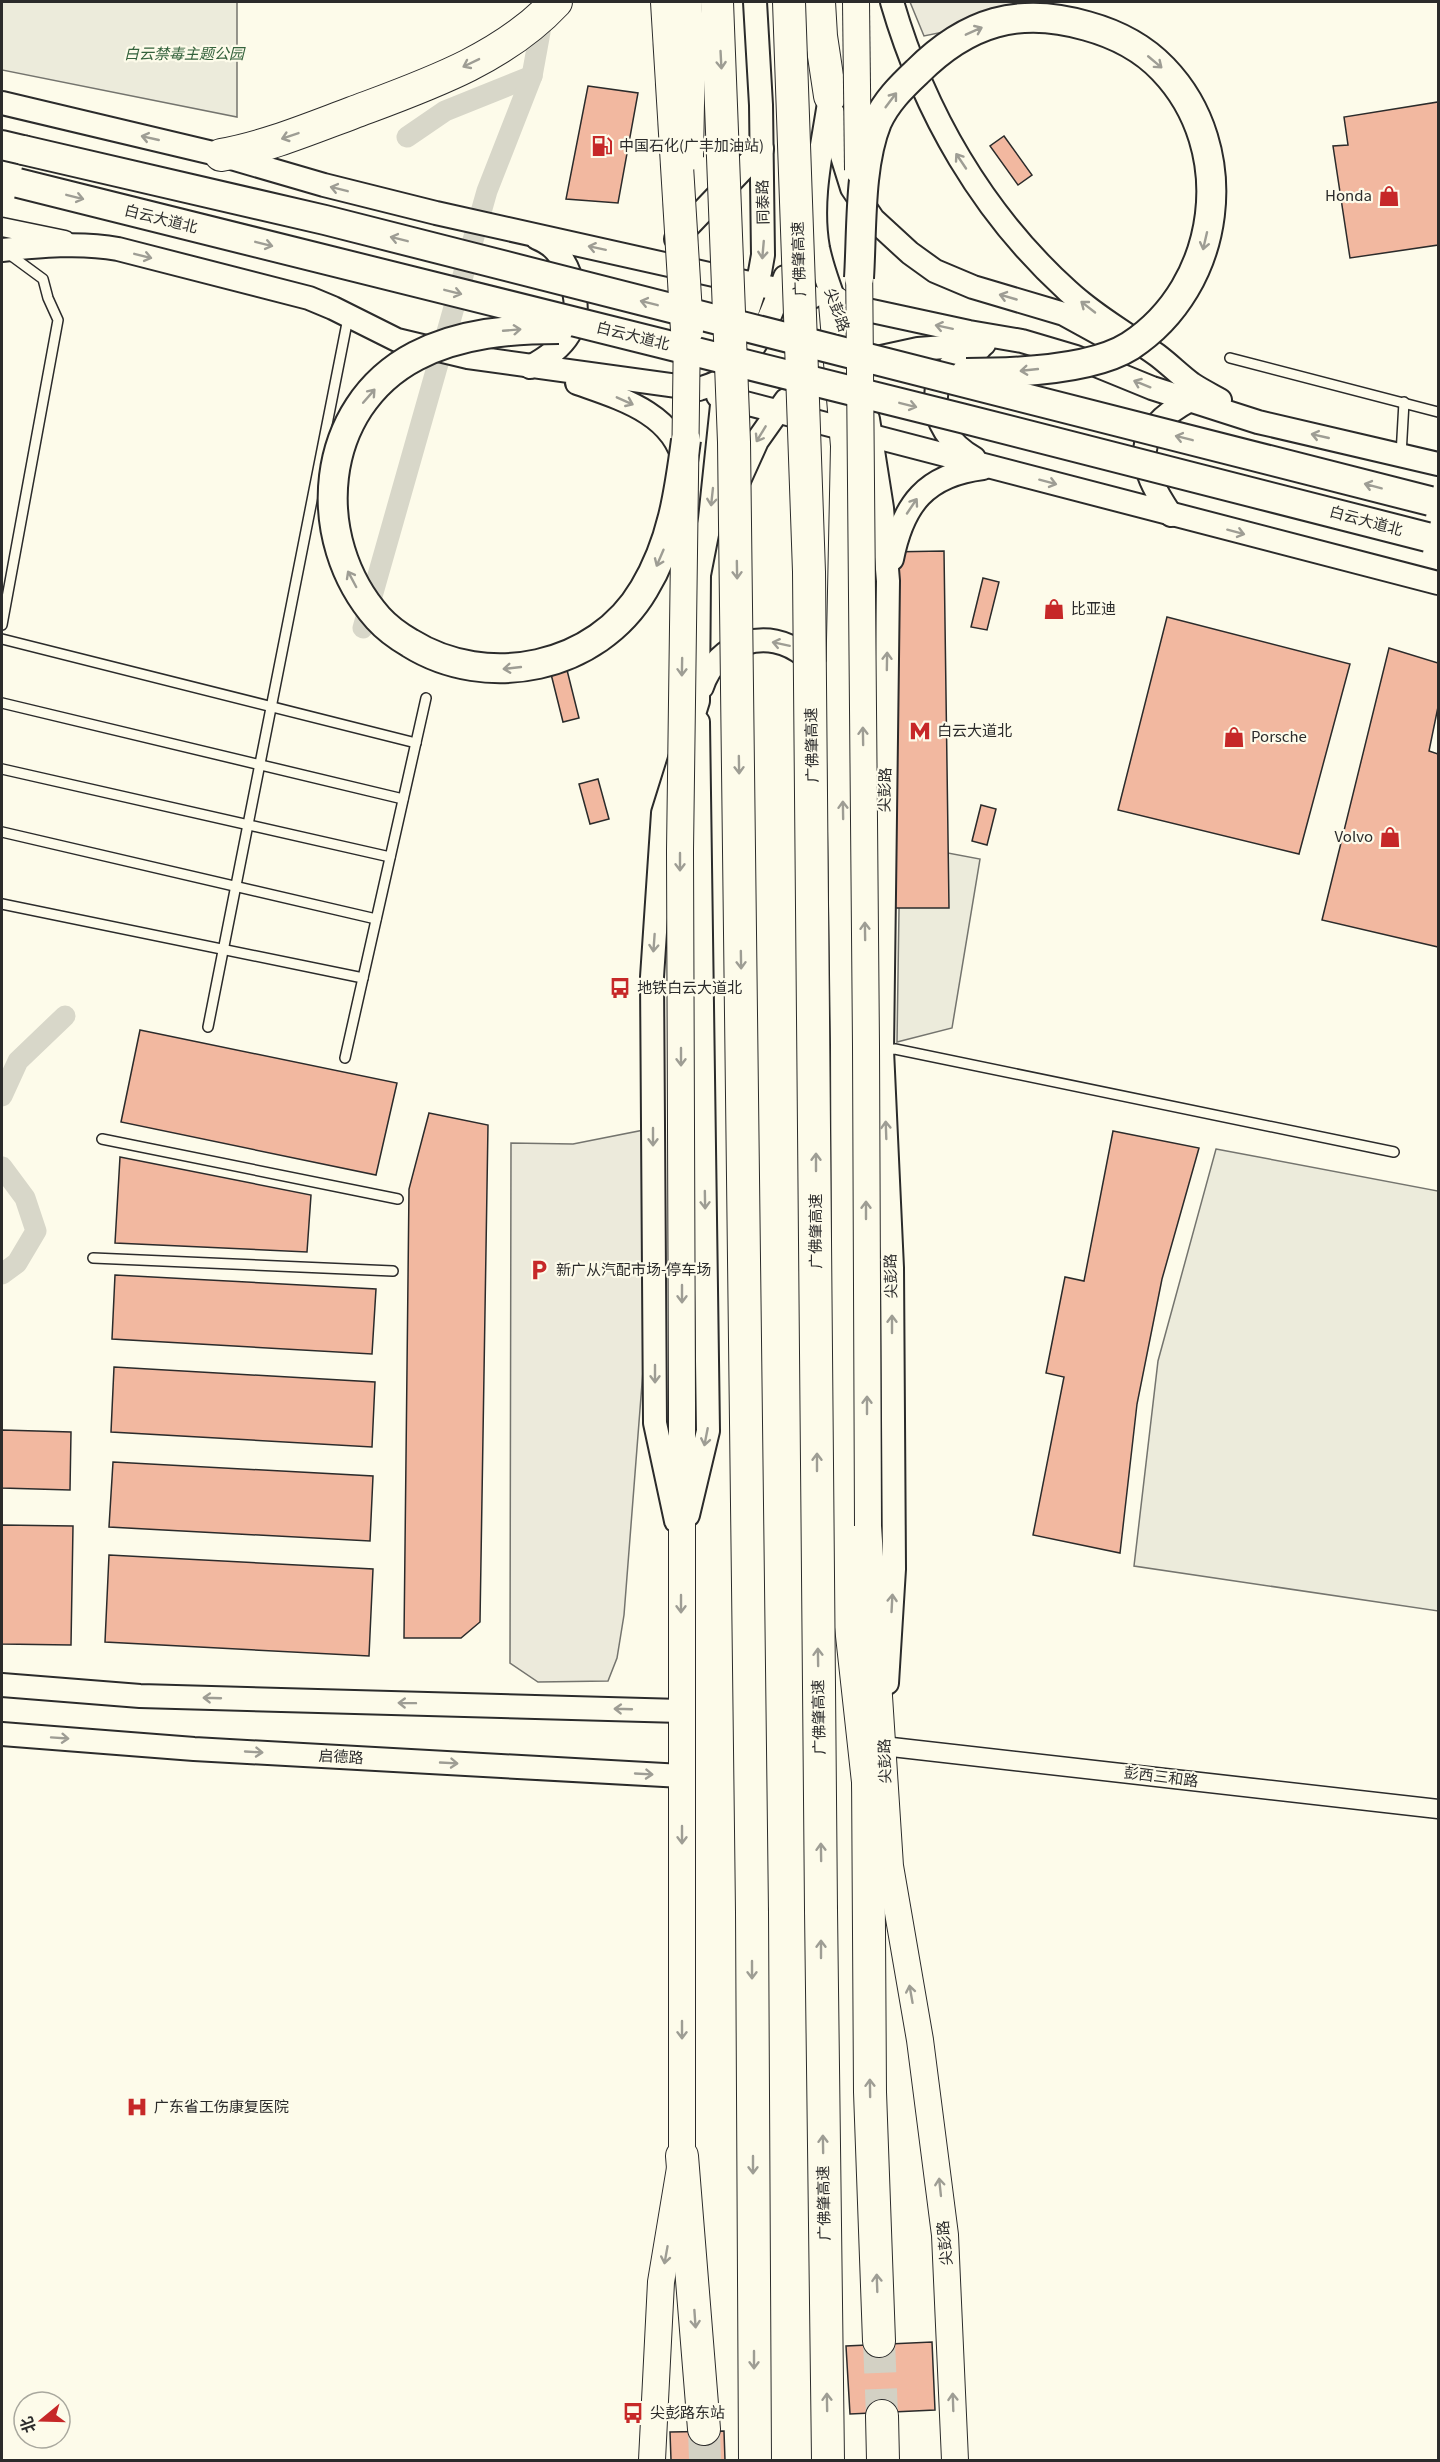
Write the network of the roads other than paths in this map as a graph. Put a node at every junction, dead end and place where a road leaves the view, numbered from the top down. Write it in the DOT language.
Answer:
graph roads {
  1 [pos="556,2"];
  2 [pos="667,2"];
  3 [pos="688,2"];
  4 [pos="717,2"];
  5 [pos="755,2"];
  6 [pos="789,2"];
  7 [pos="819,2"];
  8 [pos="856,2"];
  9 [pos="867,2"];
  10 [pos="892,2"];
  11 [pos="830,96"];
  12 [pos="2,103"];
  13 [pos="761,105"];
  14 [pos="12,147"];
  15 [pos="762,149"];
  16 [pos="221,155"];
  17 [pos="10,181"];
  18 [pos="2,227"];
  19 [pos="525,232"];
  20 [pos="99,246"];
  21 [pos="2,250"];
  22 [pos="655,260"];
  23 [pos="859,278"];
  24 [pos="756,284"];
  25 [pos="780,290"];
  26 [pos="835,303"];
  27 [pos="349,315"];
  28 [pos="600,328"];
  29 [pos="687,330"];
  30 [pos="1022,341"];
  31 [pos="1230,358"];
  32 [pos="530,367"];
  33 [pos="920,372"];
  34 [pos="726,386"];
  35 [pos="1191,392"];
  36 [pos="1404,402"];
  37 [pos="1438,412"];
  38 [pos="686,440"];
  39 [pos="1401,455"];
  40 [pos="1438,464"];
  41 [pos="991,467"];
  42 [pos="1434,502"];
  43 [pos="1171,515"];
  44 [pos="1433,538"];
  45 [pos="699,576"];
  46 [pos="888,581"];
  47 [pos="1438,583"];
  48 [pos="2,626"];
  49 [pos="2,639"];
  50 [pos="426,699"];
  51 [pos="698,701"];
  52 [pos="2,703"];
  53 [pos="271,707"];
  54 [pos="842,740"];
  55 [pos="416,743"];
  56 [pos="260,765"];
  57 [pos="2,769"];
  58 [pos="403,799"];
  59 [pos="248,824"];
  60 [pos="2,832"];
  61 [pos="390,857"];
  62 [pos="236,887"];
  63 [pos="2,904"];
  64 [pos="376,919"];
  65 [pos="223,949"];
  66 [pos="363,978"];
  67 [pos="208,1028"];
  68 [pos="882,1050"];
  69 [pos="345,1058"];
  70 [pos="102,1139"];
  71 [pos="1394,1152"];
  72 [pos="398,1199"];
  73 [pos="93,1258"];
  74 [pos="393,1271"];
  75 [pos="868,1526"];
  76 [pos="681,1545"];
  77 [pos="2,1685"];
  78 [pos="681,1711"];
  79 [pos="2,1734"];
  80 [pos="884,1746"];
  81 [pos="682,1776"];
  82 [pos="868,1791"];
  83 [pos="1438,1809"];
  84 [pos="682,2156"];
  85 [pos="879,2341"];
  86 [pos="882,2416"];
  87 [pos="704,2429"];
  88 [pos="652,2460"];
  89 [pos="755,2460"];
  90 [pos="828,2460"];
  91 [pos="883,2460"];
  92 [pos="955,2460"];
  1 -- 16 [label="highway, one-way"];
  2 -- 29 [label="highway, bridge"];
  3 -- 29 [label="main road, bridge"];
  4 -- 89 [label="highway, one-way, bridge"];
  5 -- 13 [label="street, 同泰路"];
  90 -- 6 [label="highway, 广佛肇高速, one-way, bridge"];
  7 -- 11 [label="highway"];
  8 -- 23 [label="main road, bridge"];
  9 -- 11 [label="street"];
  35 -- 10 [label="street, one-way"];
  11 -- 13 [label="street"];
  11 -- 25 [label="street"];
  11 -- 26 [label="street, 尖彭路"];
  35 -- 11 [label="street, one-way"];
  16 -- 12 [label="street, one-way"];
  13 -- 15 [label="street, 同泰路"];
  33 -- 14 [label="highway, one-way, bridge"];
  15 -- 22 [label="street"];
  15 -- 24 [label="street, 同泰路, one-way"];
  19 -- 16 [label="street, one-way"];
  17 -- 28 [label="highway, 白云大道北, one-way, bridge"];
  18 -- 20 [label="street"];
  22 -- 19 [label="street, one-way"];
  19 -- 32 [label="street"];
  20 -- 21 [label="street"];
  20 -- 27 [label="street, one-way"];
  21 -- 48 [label="lane"];
  22 -- 24 [label="street"];
  23 -- 33 [label="highway, one-way, bridge"];
  75 -- 23 [label="main road, one-way, bridge"];
  24 -- 25 [label="street"];
  24 -- 34 [label="street, 同泰路"];
  25 -- 26 [label="street"];
  25 -- 34 [label="street"];
  30 -- 26 [label="street, one-way"];
  26 -- 46 [label="street, 尖彭路"];
  26 -- 54 [label="highway"];
  27 -- 32 [label="street, bridge"];
  27 -- 53 [label="lane"];
  38 -- 28 [label="highway, one-way, bridge"];
  28 -- 44 [label="highway, 白云大道北, one-way, bridge"];
  29 -- 38 [label="main road, bridge"];
  35 -- 30 [label="street, one-way"];
  30 -- 41 [label="street"];
  30 -- 45 [label="street, one-way"];
  31 -- 36 [label="lane"];
  32 -- 34 [label="street"];
  32 -- 45 [label="street, one-way"];
  42 -- 33 [label="highway, one-way, bridge"];
  34 -- 41 [label="street"];
  34 -- 45 [label="street, one-way"];
  39 -- 35 [label="street, one-way"];
  35 -- 43 [label="street"];
  36 -- 37 [label="lane"];
  36 -- 39 [label="lane"];
  38 -- 76 [label="main road, one-way, bridge"];
  39 -- 40 [label="street"];
  41 -- 43 [label="street, one-way"];
  46 -- 41 [label="street, one-way"];
  43 -- 47 [label="street, one-way"];
  45 -- 51 [label="street"];
  68 -- 46 [label="street, 尖彭路, one-way"];
  49 -- 53 [label="lane"];
  50 -- 55 [label="lane"];
  54 -- 51 [label="street, one-way"];
  51 -- 76 [label="street, one-way"];
  51 -- 76 [label="street, one-way"];
  52 -- 56 [label="lane"];
  53 -- 55 [label="lane"];
  53 -- 56 [label="lane"];
  82 -- 54 [label="highway, one-way"];
  55 -- 58 [label="lane"];
  56 -- 58 [label="lane"];
  56 -- 59 [label="lane"];
  57 -- 59 [label="lane"];
  58 -- 61 [label="lane"];
  59 -- 61 [label="lane"];
  59 -- 62 [label="lane"];
  60 -- 62 [label="lane"];
  61 -- 64 [label="lane"];
  62 -- 64 [label="lane"];
  62 -- 65 [label="lane"];
  63 -- 65 [label="lane"];
  64 -- 66 [label="lane"];
  65 -- 66 [label="lane"];
  65 -- 67 [label="lane"];
  66 -- 69 [label="lane"];
  68 -- 71 [label="lane"];
  80 -- 68 [label="street, 尖彭路, one-way"];
  70 -- 72 [label="lane"];
  73 -- 74 [label="lane"];
  75 -- 80 [label="main road"];
  75 -- 82 [label="highway"];
  76 -- 78 [label="main road, one-way"];
  78 -- 77 [label="street, one-way"];
  78 -- 81 [label="main road"];
  79 -- 81 [label="street, 启德路, one-way"];
  80 -- 83 [label="street, 彭西三和路"];
  92 -- 80 [label="main road, 尖彭路, one-way"];
  81 -- 84 [label="main road, one-way"];
  85 -- 82 [label="highway, one-way"];
  84 -- 87 [label="highway, one-way"];
  84 -- 88 [label="main road, one-way"];
  86 -- 91 [label="highway"];
}
